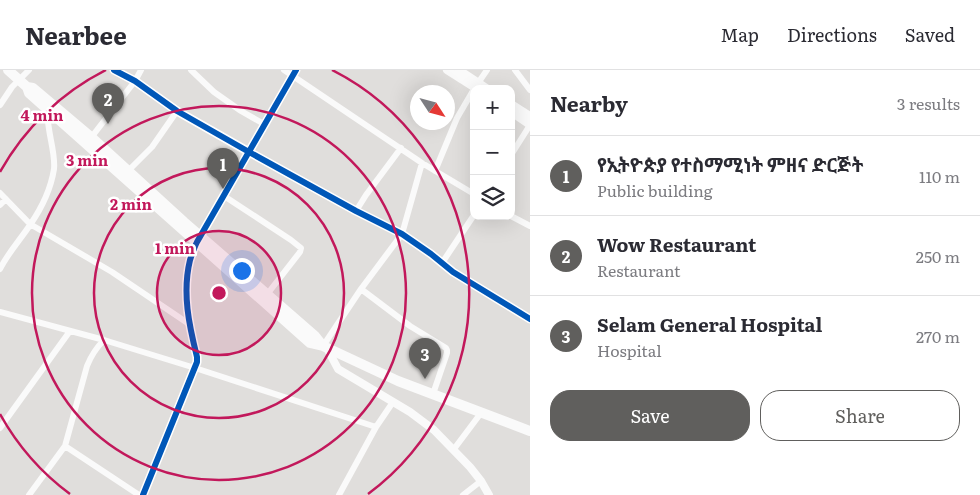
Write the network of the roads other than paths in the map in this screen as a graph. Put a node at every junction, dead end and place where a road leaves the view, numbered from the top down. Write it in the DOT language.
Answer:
graph roads {
  1 [pos="29,70"];
  2 [pos="114,70"];
  3 [pos="141,70"];
  4 [pos="191,70"];
  5 [pos="284,70"];
  6 [pos="447,70"];
  7 [pos="459,70"];
  8 [pos="487,70"];
  9 [pos="515,70"];
  10 [pos="294,73"];
  11 [pos="17,78"];
  12 [pos="135,81"];
  13 [pos="473,85"];
  14 [pos="474,85"];
  15 [pos="477,85"];
  16 [pos="529,88"];
  17 [pos="470,97"];
  18 [pos="0,105"];
  19 [pos="49,106"];
  20 [pos="515,107"];
  21 [pos="177,111"];
  22 [pos="515,115"];
  23 [pos="530,116"];
  24 [pos="264,124"];
  25 [pos="530,125"];
  26 [pos="89,141"];
  27 [pos="401,148"];
  28 [pos="515,149"];
  29 [pos="249,152"];
  30 [pos="422,163"];
  31 [pos="435,172"];
  32 [pos="126,174"];
  33 [pos="470,192"];
  34 [pos="0,193"];
  35 [pos="224,196"];
  36 [pos="6,199"];
  37 [pos="0,204"];
  38 [pos="356,211"];
  39 [pos="515,218"];
  40 [pos="471,220"];
  41 [pos="30,224"];
  42 [pos="530,226"];
  43 [pos="402,234"];
  44 [pos="198,238"];
  45 [pos="2,258"];
  46 [pos="442,263"];
  47 [pos="0,269"];
  48 [pos="362,290"];
  49 [pos="265,298"];
  50 [pos="0,312"];
  51 [pos="530,319"];
  52 [pos="189,324"];
  53 [pos="70,331"];
  54 [pos="104,340"];
  55 [pos="326,348"];
  56 [pos="195,368"];
  57 [pos="433,394"];
  58 [pos="393,402"];
  59 [pos="481,413"];
  60 [pos="376,427"];
  61 [pos="0,428"];
  62 [pos="530,431"];
  63 [pos="65,446"];
  64 [pos="454,449"];
  65 [pos="481,481"];
  66 [pos="29,495"];
  67 [pos="139,495"];
  68 [pos="143,495"];
  69 [pos="339,495"];
  70 [pos="463,495"];
  71 [pos="489,495"];
  1 -- 11 [label="street"];
  2 -- 12 [label="street"];
  3 -- 12 [label="street"];
  4 -- 24 [label="street"];
  5 -- 10 [label="street"];
  6 -- 13 [label="street"];
  7 -- 14 [label="street"];
  8 -- 15 [label="street"];
  9 -- 16 [label="street"];
  10 -- 24 [label="street"];
  10 -- 27 [label="street"];
  11 -- 18 [label="street"];
  11 -- 19 [label="highway"];
  12 -- 21 [label="street"];
  12 -- 26 [label="street"];
  17 -- 31 [label="street"];
  19 -- 26 [label="highway"];
  19 -- 41 [label="street"];
  20 -- 23 [label="street"];
  21 -- 29 [label="street"];
  21 -- 32 [label="street"];
  22 -- 25 [label="street"];
  24 -- 29 [label="street"];
  25 -- 28 [label="street"];
  26 -- 32 [label="highway"];
  27 -- 30 [label="street"];
  27 -- 38 [label="street"];
  29 -- 35 [label="street"];
  29 -- 38 [label="street"];
  30 -- 31 [label="street"];
  30 -- 43 [label="street"];
  31 -- 33 [label="street"];
  32 -- 44 [label="highway"];
  34 -- 36 [label="street"];
  35 -- 44 [label="street"];
  35 -- 49 [label="street"];
  36 -- 37 [label="street"];
  36 -- 41 [label="street"];
  38 -- 43 [label="street"];
  39 -- 42 [label="street"];
  40 -- 46 [label="street"];
  41 -- 45 [label="street"];
  41 -- 52 [label="street"];
  43 -- 46 [label="street"];
  43 -- 48 [label="street"];
  44 -- 49 [label="highway"];
  44 -- 52 [label="street"];
  45 -- 47 [label="street"];
  46 -- 51 [label="street"];
  48 -- 55 [label="street"];
  48 -- 57 [label="street"];
  49 -- 55 [label="highway"];
  50 -- 53 [label="street"];
  52 -- 56 [label="street"];
  53 -- 54 [label="street"];
  53 -- 61 [label="street"];
  54 -- 56 [label="street"];
  54 -- 63 [label="street"];
  55 -- 57 [label="highway"];
  55 -- 58 [label="street"];
  56 -- 60 [label="street"];
  56 -- 68 [label="street"];
  57 -- 59 [label="highway"];
  58 -- 60 [label="street"];
  58 -- 64 [label="street"];
  59 -- 62 [label="highway"];
  59 -- 64 [label="street"];
  60 -- 69 [label="street"];
  63 -- 66 [label="street"];
  63 -- 67 [label="street"];
  64 -- 65 [label="street"];
  65 -- 70 [label="street"];
  65 -- 71 [label="street"];
}
